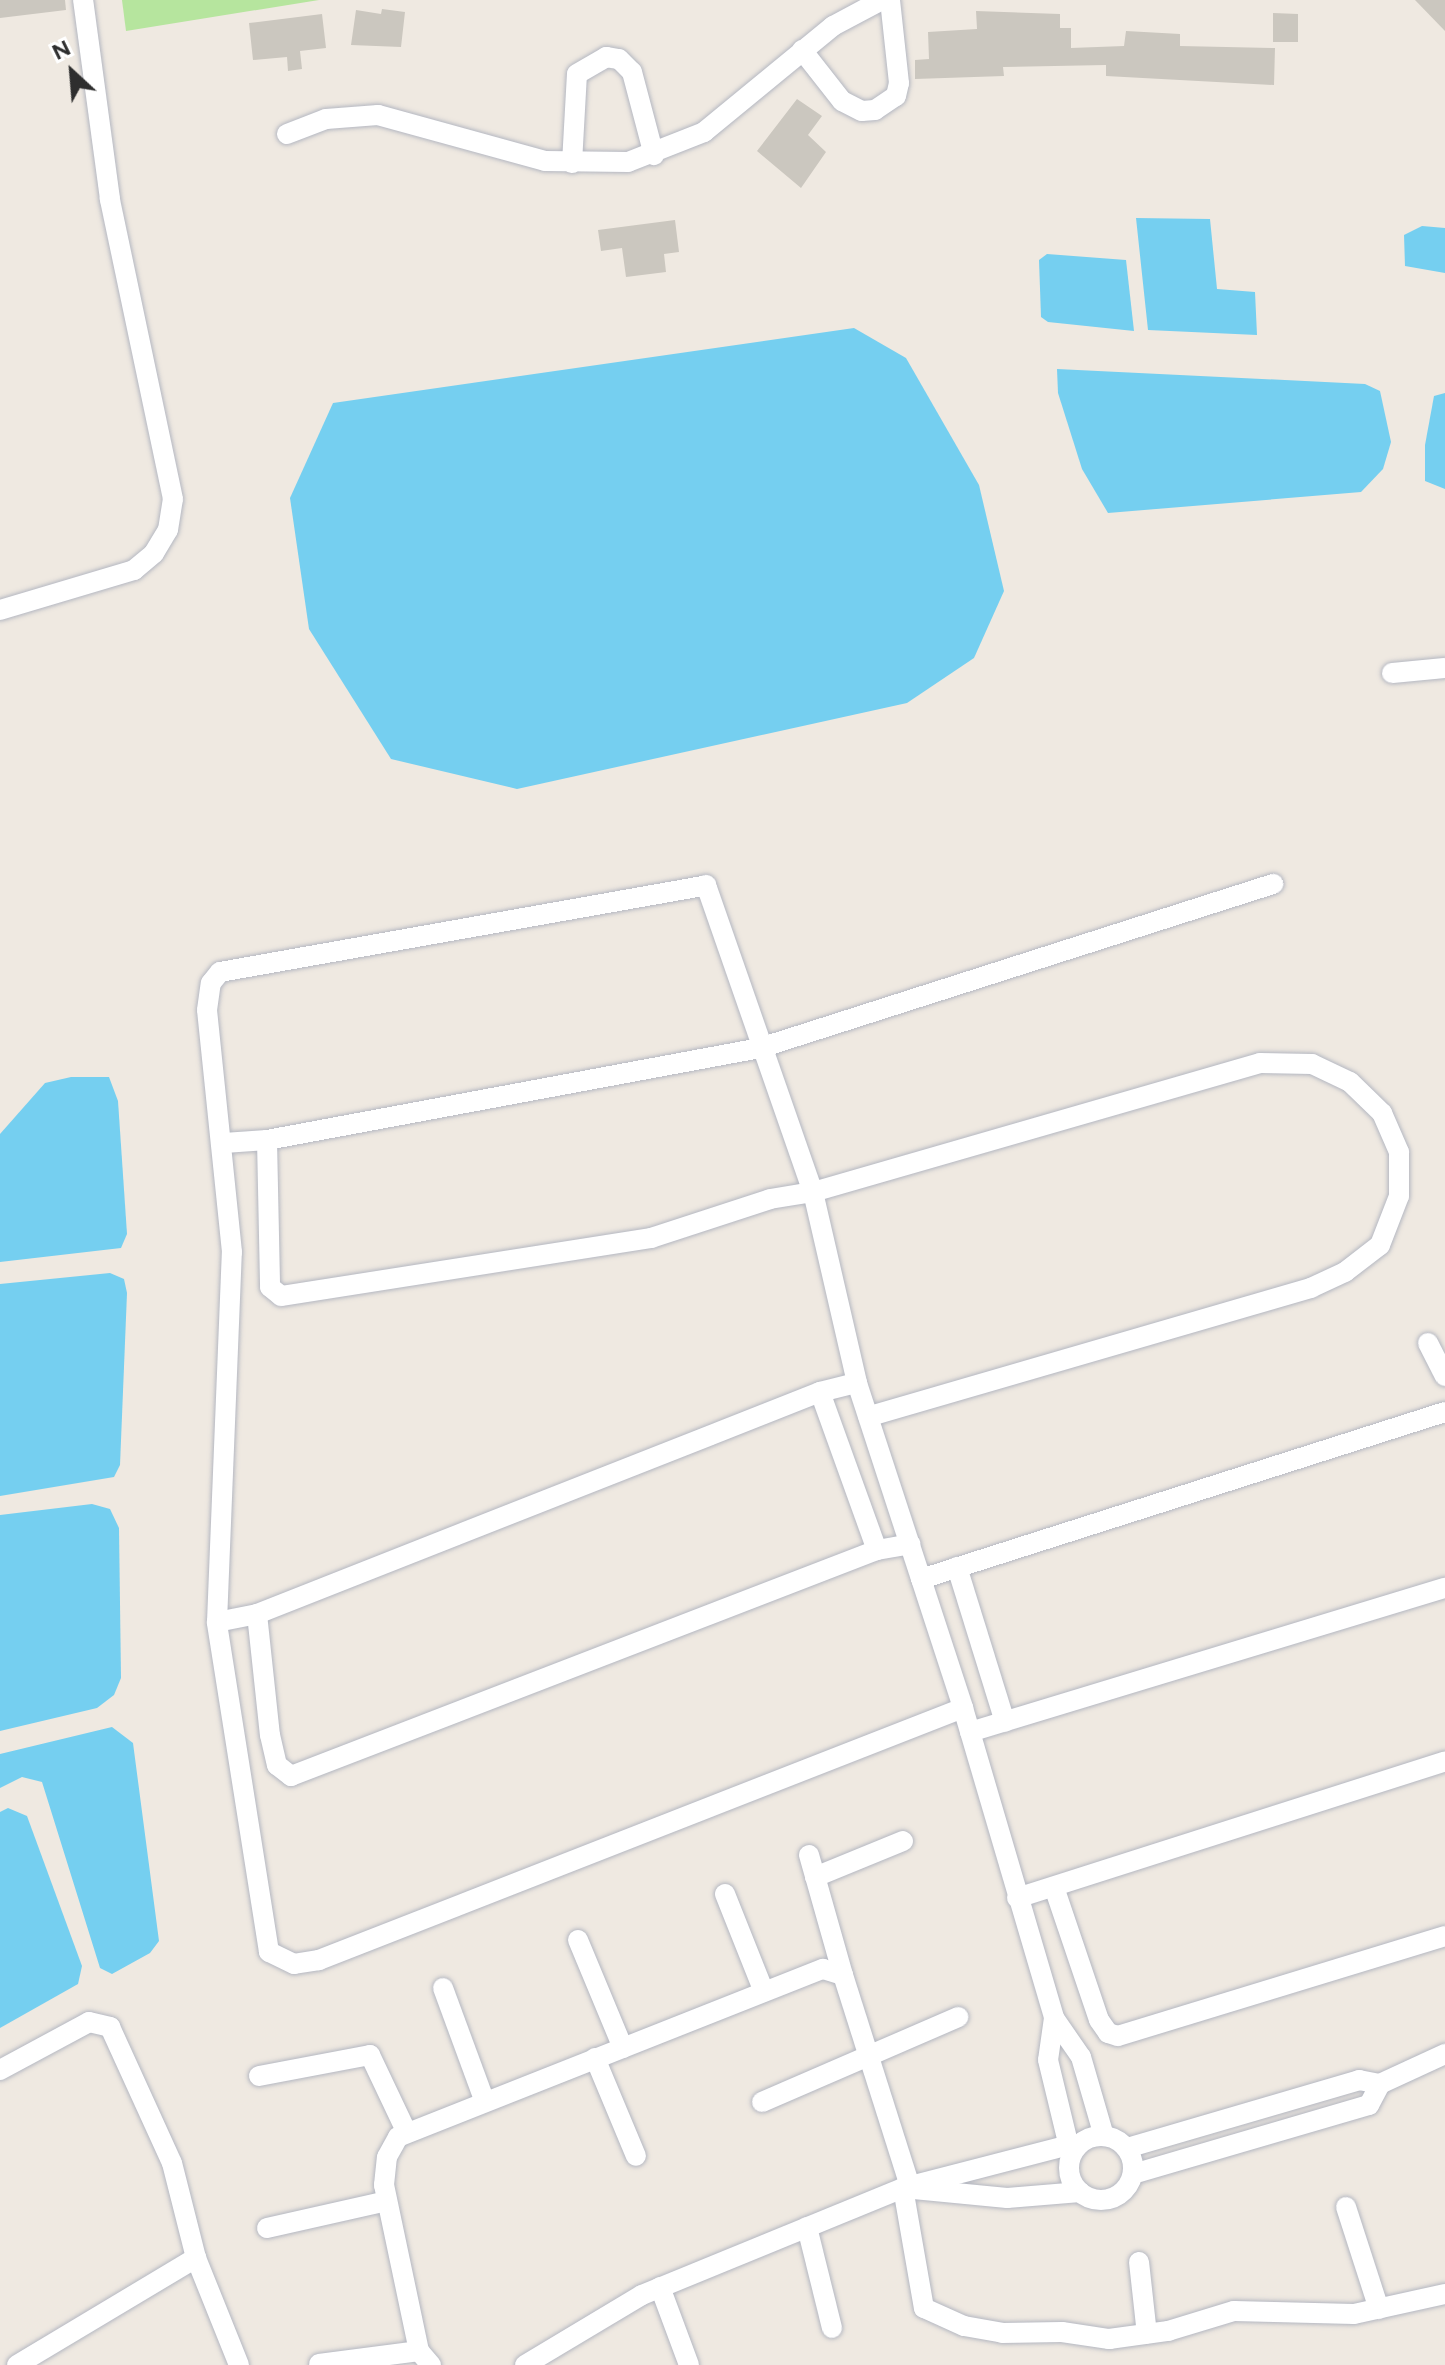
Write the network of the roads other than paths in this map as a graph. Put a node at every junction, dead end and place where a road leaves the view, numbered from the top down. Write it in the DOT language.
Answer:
graph roads {
  1 [pos="83,0"];
  2 [pos="882,0"];
  3 [pos="890,0"];
  4 [pos="802,50"];
  5 [pos="287,134"];
  6 [pos="654,155"];
  7 [pos="572,163"];
  8 [pos="0,610"];
  9 [pos="1445,668"];
  10 [pos="1392,673"];
  11 [pos="1273,884"];
  12 [pos="760,1048"];
  13 [pos="267,1140"];
  14 [pos="224,1143"];
  15 [pos="813,1192"];
  16 [pos="1428,1343"];
  17 [pos="1445,1376"];
  18 [pos="857,1383"];
  19 [pos="820,1392"];
  20 [pos="1445,1412"];
  21 [pos="868,1417"];
  22 [pos="910,1544"];
  23 [pos="877,1550"];
  24 [pos="957,1567"];
  25 [pos="921,1579"];
  26 [pos="1445,1588"];
  27 [pos="257,1614"];
  28 [pos="217,1622"];
  29 [pos="963,1708"];
  30 [pos="1005,1722"];
  31 [pos="970,1732"];
  32 [pos="1445,1761"];
  33 [pos="903,1841"];
  34 [pos="809,1855"];
  35 [pos="815,1877"];
  36 [pos="1054,1887"];
  37 [pos="725,1894"];
  38 [pos="1017,1898"];
  39 [pos="1445,1936"];
  40 [pos="578,1940"];
  41 [pos="843,1975"];
  42 [pos="443,1988"];
  43 [pos="764,1992"];
  44 [pos="958,2017"];
  45 [pos="1054,2018"];
  46 [pos="623,2048"];
  47 [pos="867,2052"];
  48 [pos="1445,2054"];
  49 [pos="595,2058"];
  50 [pos="0,2070"];
  51 [pos="259,2076"];
  52 [pos="1380,2084"];
  53 [pos="485,2102"];
  54 [pos="762,2102"];
  55 [pos="407,2133"];
  56 [pos="1104,2136"];
  57 [pos="1127,2148"];
  58 [pos="1070,2150"];
  59 [pos="636,2156"];
  60 [pos="1133,2174"];
  61 [pos="907,2187"];
  62 [pos="1080,2192"];
  63 [pos="387,2201"];
  64 [pos="1346,2207"];
  65 [pos="807,2227"];
  66 [pos="267,2228"];
  67 [pos="196,2258"];
  68 [pos="1139,2262"];
  69 [pos="660,2287"];
  70 [pos="1445,2294"];
  71 [pos="1379,2309"];
  72 [pos="832,2328"];
  73 [pos="1147,2334"];
  74 [pos="425,2358"];
  75 [pos="319,2364"];
  76 [pos="17,2365"];
  77 [pos="239,2365"];
  78 [pos="525,2365"];
  79 [pos="689,2365"];
  1 -- 8 [label="street"];
  2 -- 4 [label="street"];
  3 -- 4 [label="street"];
  4 -- 6 [label="street"];
  5 -- 7 [label="street"];
  6 -- 7 [label="street"];
  6 -- 7 [label="street"];
  9 -- 10 [label="street"];
  11 -- 12 [label="street"];
  12 -- 13 [label="street"];
  12 -- 14 [label="street"];
  12 -- 15 [label="street"];
  13 -- 14 [label="street"];
  13 -- 15 [label="street"];
  14 -- 28 [label="street"];
  15 -- 18 [label="street"];
  15 -- 21 [label="street"];
  16 -- 17 [label="street"];
  18 -- 19 [label="street"];
  18 -- 21 [label="street"];
  19 -- 23 [label="street"];
  19 -- 27 [label="street"];
  20 -- 24 [label="street"];
  21 -- 22 [label="street"];
  22 -- 23 [label="street"];
  22 -- 25 [label="street"];
  23 -- 27 [label="street"];
  24 -- 25 [label="street"];
  24 -- 30 [label="street"];
  25 -- 29 [label="street"];
  26 -- 30 [label="street"];
  27 -- 28 [label="street"];
  28 -- 29 [label="street"];
  29 -- 31 [label="street"];
  30 -- 31 [label="street"];
  31 -- 38 [label="street"];
  32 -- 36 [label="street"];
  33 -- 35 [label="street"];
  34 -- 35 [label="street"];
  35 -- 41 [label="street"];
  36 -- 38 [label="street"];
  36 -- 39 [label="street"];
  37 -- 43 [label="street"];
  38 -- 45 [label="street"];
  40 -- 46 [label="street"];
  41 -- 43 [label="street"];
  41 -- 47 [label="street"];
  42 -- 53 [label="street"];
  43 -- 46 [label="street"];
  44 -- 47 [label="street"];
  45 -- 56 [label="street"];
  45 -- 58 [label="street"];
  46 -- 49 [label="street"];
  47 -- 54 [label="street"];
  47 -- 61 [label="street"];
  48 -- 52 [label="street"];
  49 -- 53 [label="street"];
  49 -- 59 [label="street"];
  50 -- 67 [label="street"];
  51 -- 55 [label="street"];
  52 -- 57 [label="street"];
  52 -- 60 [label="street"];
  53 -- 55 [label="street"];
  55 -- 63 [label="street"];
  56 -- 57 [label="street"];
  56 -- 58 [label="street"];
  57 -- 60 [label="street"];
  58 -- 61 [label="street"];
  58 -- 62 [label="street"];
  60 -- 62 [label="street"];
  61 -- 62 [label="street"];
  61 -- 65 [label="street"];
  61 -- 73 [label="street"];
  63 -- 66 [label="street"];
  63 -- 74 [label="street"];
  64 -- 71 [label="street"];
  65 -- 69 [label="street"];
  65 -- 72 [label="street"];
  67 -- 76 [label="street"];
  67 -- 77 [label="street"];
  68 -- 73 [label="street"];
  69 -- 78 [label="street"];
  69 -- 79 [label="street"];
  70 -- 71 [label="street"];
  71 -- 73 [label="street"];
  74 -- 75 [label="street"];
}
